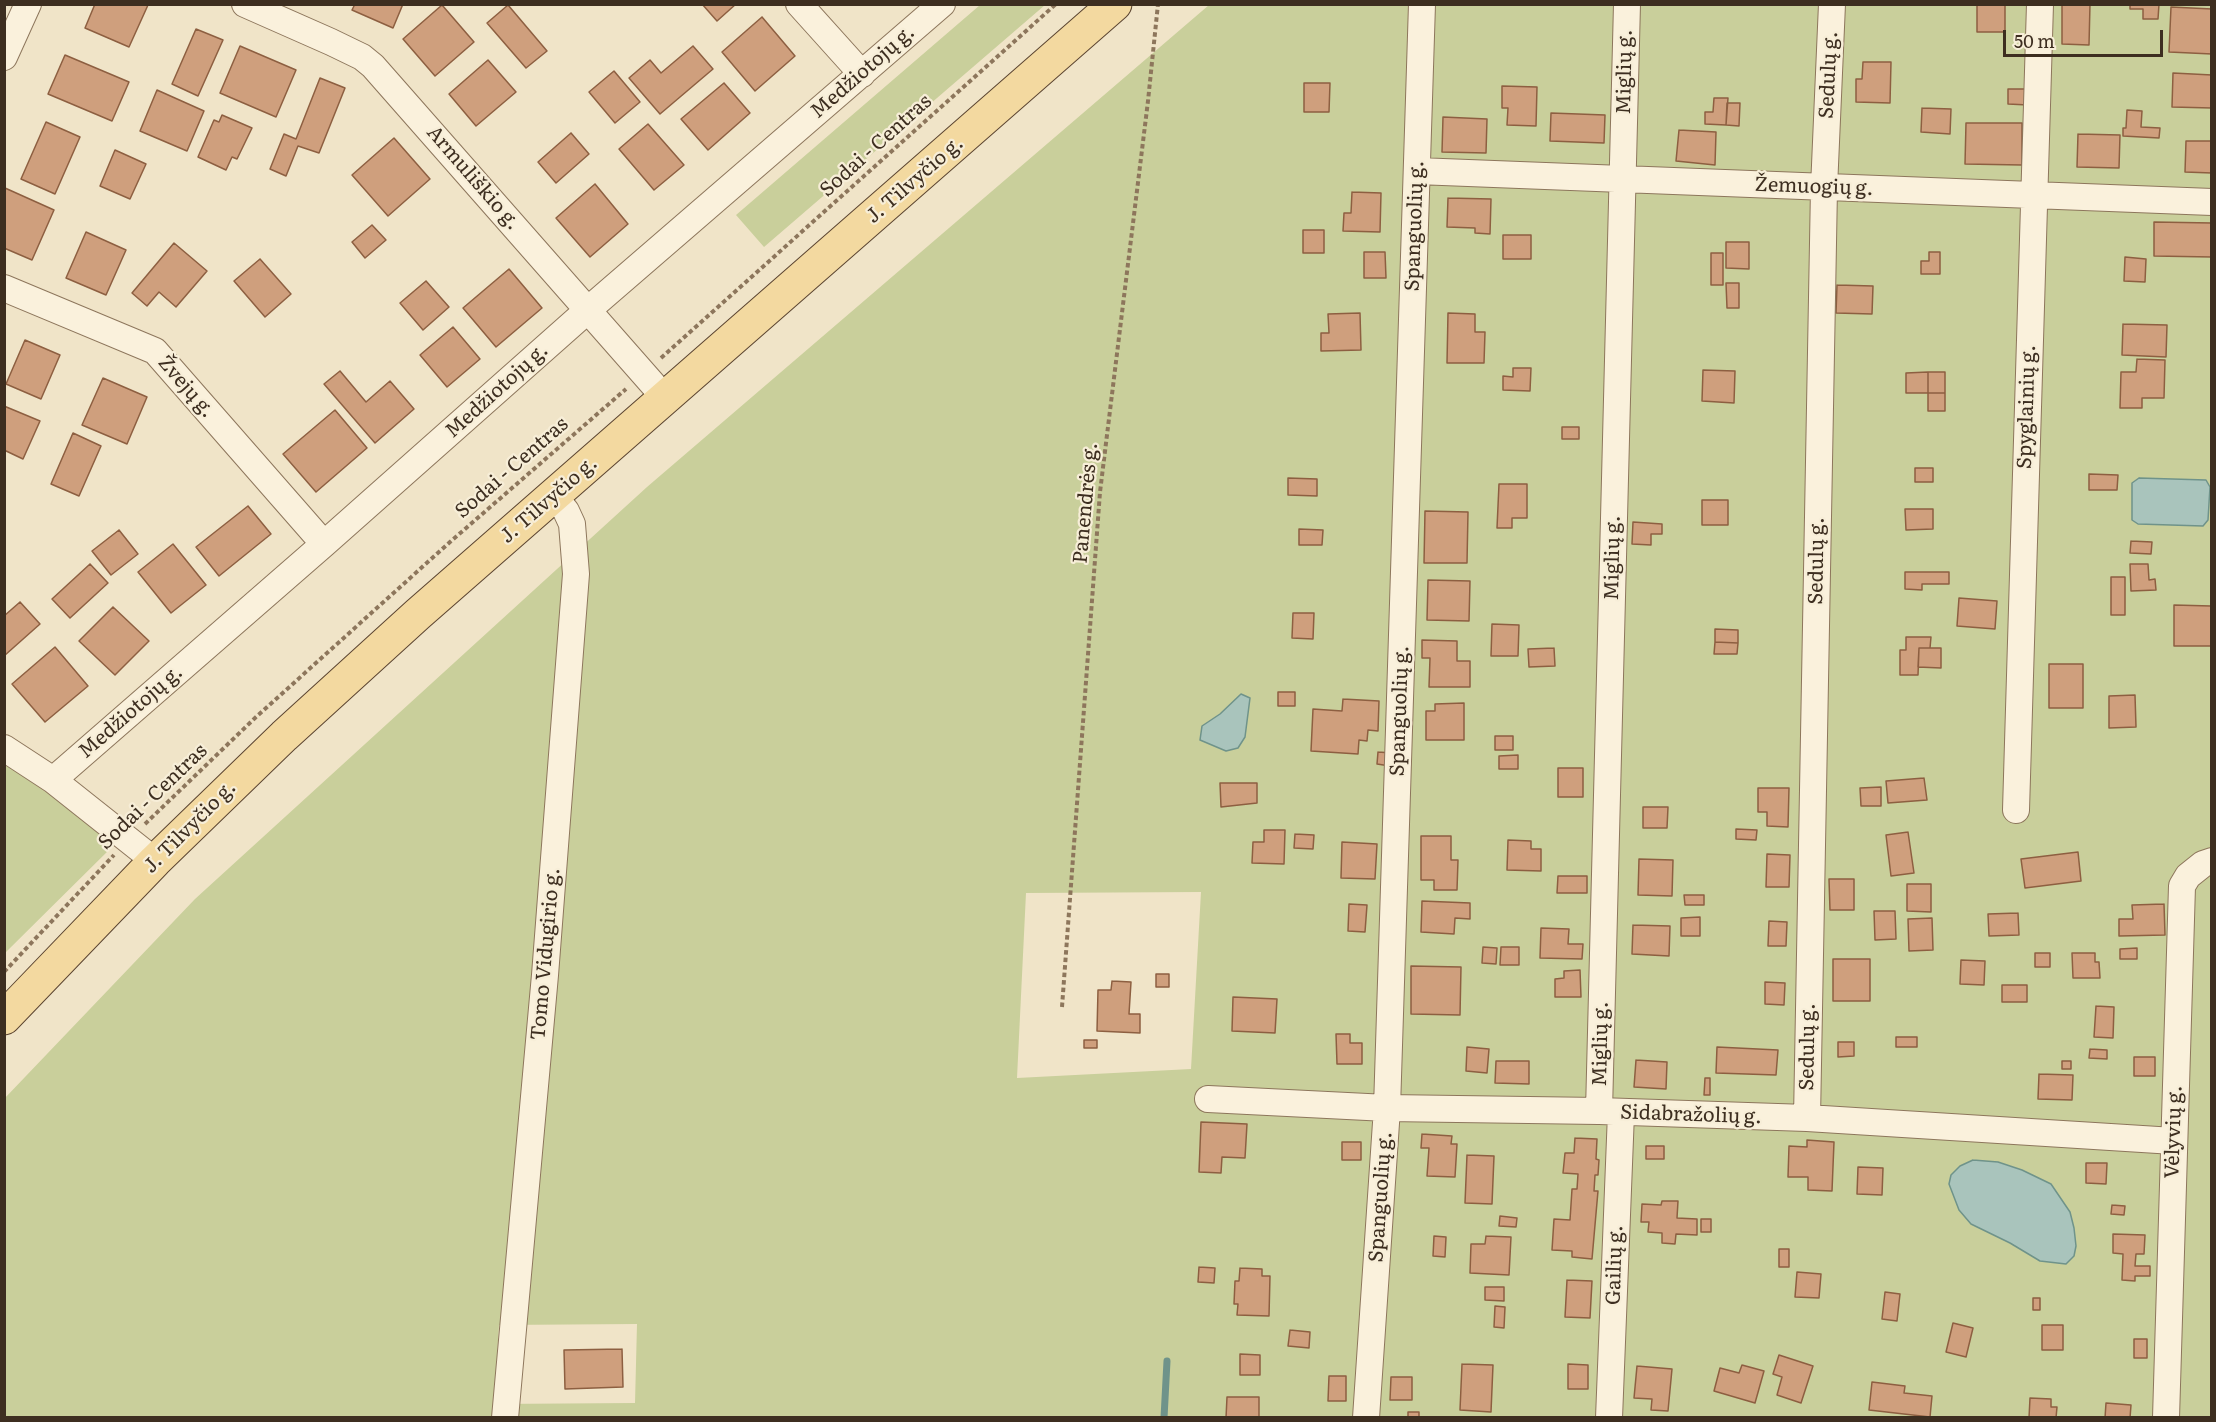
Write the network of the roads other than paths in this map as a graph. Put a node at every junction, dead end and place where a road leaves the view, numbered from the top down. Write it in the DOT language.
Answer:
graph roads {
  1 [pos="28,4"];
  2 [pos="245,4"];
  3 [pos="799,4"];
  4 [pos="942,4"];
  5 [pos="1422,4"];
  6 [pos="1627,4"];
  7 [pos="1832,4"];
  8 [pos="2040,4"];
  9 [pos="1109,6"];
  10 [pos="4,57"];
  11 [pos="862,74"];
  12 [pos="1417,171"];
  13 [pos="1623,179"];
  14 [pos="1824,188"];
  15 [pos="2033,194"];
  16 [pos="2211,202"];
  17 [pos="4,288"];
  18 [pos="589,309"];
  19 [pos="665,398"];
  20 [pos="554,496"];
  21 [pos="324,544"];
  22 [pos="4,748"];
  23 [pos="53,780"];
  24 [pos="2016,810"];
  25 [pos="155,861"];
  26 [pos="2211,861"];
  27 [pos="4,1018"];
  28 [pos="1208,1099"];
  29 [pos="1387,1108"];
  30 [pos="1610,1112"];
  31 [pos="1807,1118"];
  32 [pos="2174,1141"];
  33 [pos="506,1418"];
  34 [pos="1366,1418"];
  35 [pos="1610,1418"];
  36 [pos="2166,1418"];
  1 -- 10 [label="street"];
  2 -- 18 [label="street, Armuliškio g."];
  3 -- 11 [label="street"];
  4 -- 11 [label="street, Medžiotojų g."];
  5 -- 12 [label="street, Spanguolių g."];
  6 -- 13 [label="street, Miglių g."];
  7 -- 14 [label="street, Sedulų g."];
  8 -- 15 [label="street, Spyglainių g."];
  9 -- 19 [label="main road, J. Tilvyčio g."];
  11 -- 18 [label="street, Medžiotojų g."];
  12 -- 13 [label="street, Žemuogių g."];
  12 -- 29 [label="street, Spanguolių g."];
  13 -- 14 [label="street, Žemuogių g."];
  13 -- 30 [label="street, Miglių g."];
  14 -- 15 [label="street, Žemuogių g."];
  14 -- 31 [label="street, Sedulų g."];
  15 -- 16 [label="street, Žemuogių g."];
  15 -- 24 [label="street, Spyglainių g."];
  17 -- 21 [label="street, Žvejų g."];
  18 -- 19 [label="street, Armuliškio g."];
  18 -- 21 [label="street, Medžiotojų g."];
  19 -- 20 [label="main road, J. Tilvyčio g."];
  20 -- 25 [label="main road, J. Tilvyčio g."];
  20 -- 33 [label="street, Tomo Vidugirio g."];
  21 -- 23 [label="street, Medžiotojų g."];
  22 -- 23 [label="street"];
  23 -- 25 [label="street"];
  25 -- 27 [label="main road, J. Tilvyčio g."];
  26 -- 32 [label="street, Vėlyvių g."];
  28 -- 29 [label="street, Sidabražolių g."];
  29 -- 30 [label="street, Sidabražolių g."];
  29 -- 34 [label="street, Spanguolių g."];
  30 -- 31 [label="street, Sidabražolių g."];
  30 -- 35 [label="street, Gailių g."];
  31 -- 32 [label="street, Sidabražolių g."];
  32 -- 36 [label="street, Vėlyvių g."];
}
